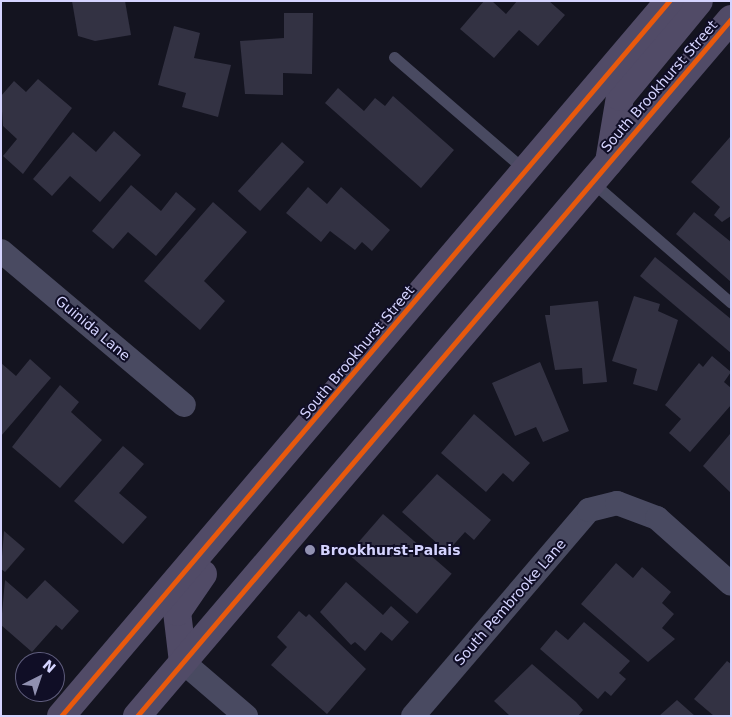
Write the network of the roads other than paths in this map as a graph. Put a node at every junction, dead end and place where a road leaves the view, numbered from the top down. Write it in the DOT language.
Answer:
graph roads {
  1 [pos="669,1"];
  2 [pos="699,1"];
  3 [pos="731,19"];
  4 [pos="394,57"];
  5 [pos="526,171"];
  6 [pos="600,172"];
  7 [pos="1,251"];
  8 [pos="731,303"];
  9 [pos="404,314"];
  10 [pos="184,406"];
  11 [pos="731,584"];
  12 [pos="183,662"];
  13 [pos="62,716"];
  14 [pos="137,716"];
  15 [pos="246,716"];
  16 [pos="412,716"];
  1 -- 5 [label="main road, South Brookhurst Street"];
  2 -- 6 [label="main road"];
  3 -- 6 [label="main road, South Brookhurst Street"];
  4 -- 5 [label="lane"];
  5 -- 9 [label="main road, South Brookhurst Street"];
  6 -- 8 [label="lane"];
  6 -- 12 [label="main road, South Brookhurst Street"];
  7 -- 10 [label="street, Guinida Lane"];
  9 -- 12 [label="main road"];
  9 -- 13 [label="main road, South Brookhurst Street"];
  11 -- 16 [label="street, South Pembrooke Lane"];
  12 -- 14 [label="main road, South Brookhurst Street"];
  12 -- 15 [label="street"];
}
